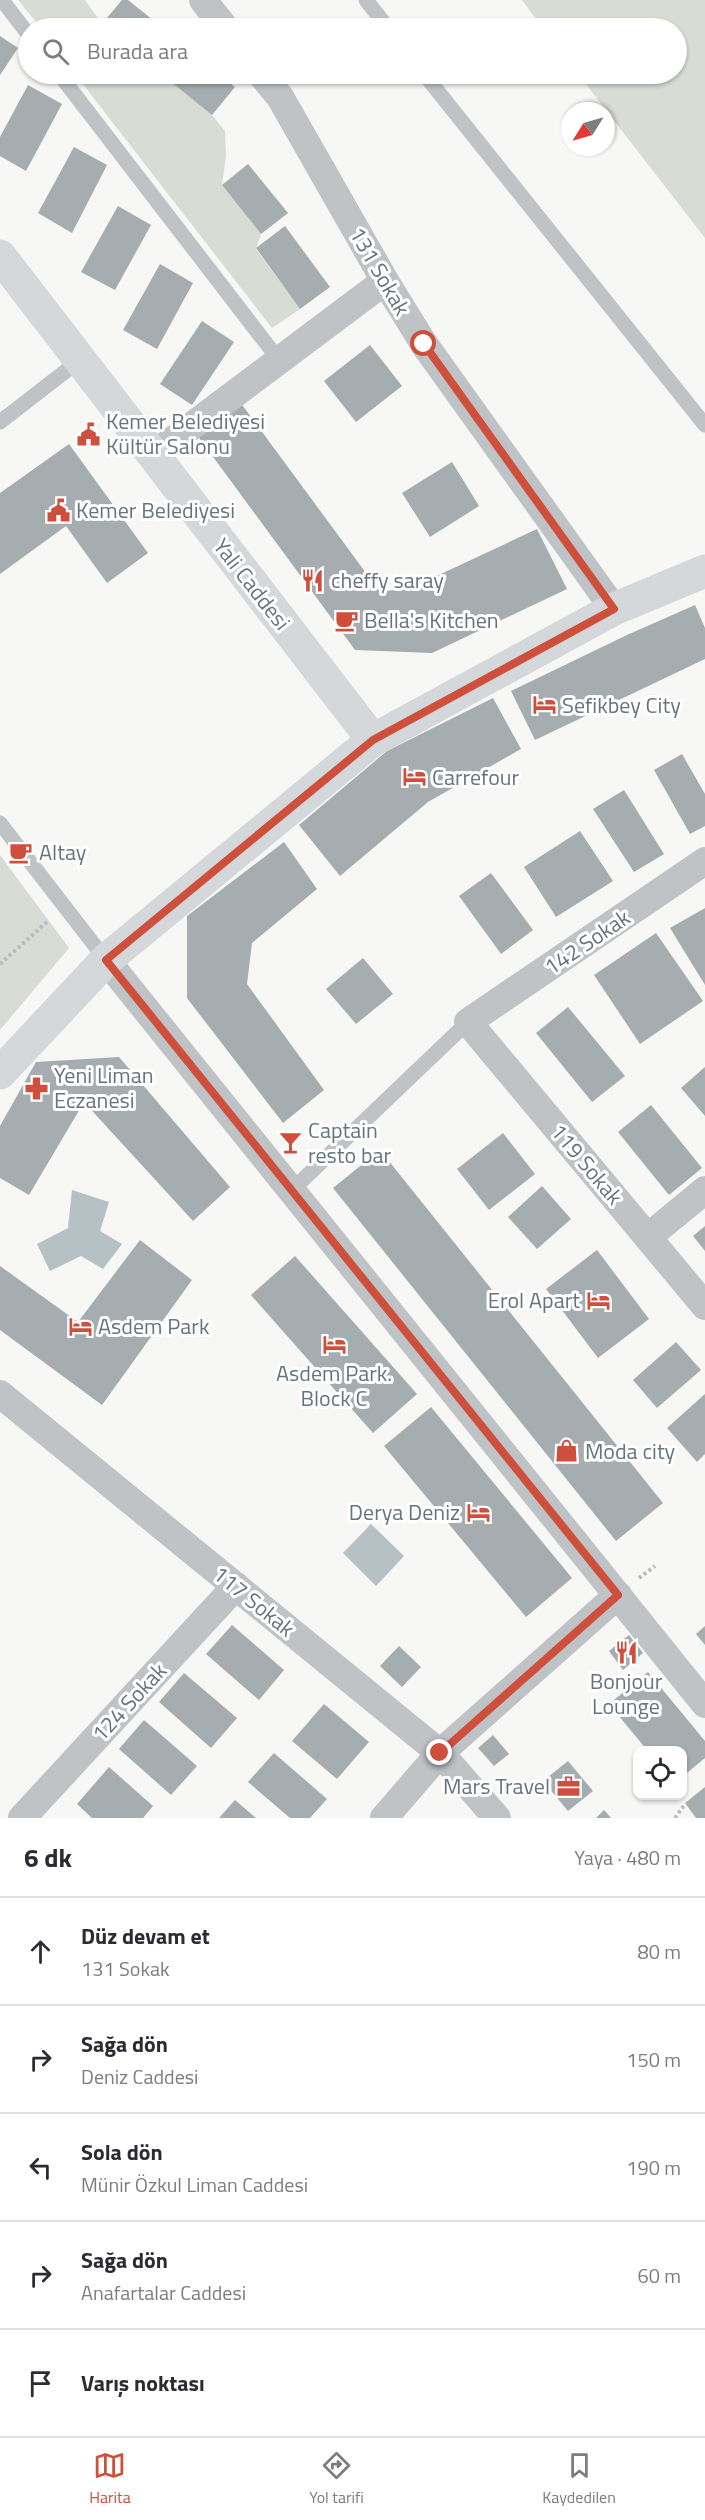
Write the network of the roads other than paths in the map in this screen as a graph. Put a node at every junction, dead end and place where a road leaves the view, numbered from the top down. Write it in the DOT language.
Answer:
graph roads {
  1 [pos="2,0"];
  2 [pos="203,0"];
  3 [pos="366,0"];
  4 [pos="217,18"];
  5 [pos="380,18"];
  6 [pos="18,21"];
  7 [pos="67,84"];
  8 [pos="269,84"];
  9 [pos="432,84"];
  10 [pos="0,256"];
  11 [pos="384,280"];
  12 [pos="80,360"];
  13 [pos="279,360"];
  14 [pos="703,418"];
  15 [pos="0,422"];
  16 [pos="153,455"];
  17 [pos="705,571"];
  18 [pos="614,609"];
  19 [pos="373,740"];
  20 [pos="0,824"];
  21 [pos="705,861"];
  22 [pos="106,960"];
  23 [pos="468,1022"];
  24 [pos="0,1072"];
  25 [pos="292,1190"];
  26 [pos="705,1190"];
  27 [pos="648,1237"];
  28 [pos="705,1306"];
  29 [pos="0,1394"];
  30 [pos="236,1586"];
  31 [pos="618,1595"];
  32 [pos="705,1704"];
  33 [pos="440,1753"];
  34 [pos="22,1818"];
  35 [pos="384,1818"];
  36 [pos="497,1818"];
  1 -- 6 [label="lane"];
  2 -- 4 [label="street"];
  3 -- 5 [label="lane"];
  7 -- 13 [label="lane"];
  8 -- 11 [label="street, 131 Sokak"];
  9 -- 14 [label="lane"];
  10 -- 12 [label="street, Yali Caddesi"];
  11 -- 13 [label="street"];
  11 -- 18 [label="street, 131 Sokak"];
  12 -- 15 [label="lane"];
  12 -- 16 [label="street, Yali Caddesi"];
  13 -- 16 [label="street"];
  16 -- 19 [label="street, Yali Caddesi"];
  17 -- 18 [label="street"];
  18 -- 19 [label="street"];
  19 -- 22 [label="street"];
  20 -- 22 [label="lane"];
  21 -- 23 [label="street, 142 Sokak"];
  22 -- 24 [label="street"];
  22 -- 25 [label="street"];
  23 -- 25 [label="lane"];
  23 -- 27 [label="street, 119 Sokak"];
  25 -- 31 [label="street"];
  26 -- 27 [label="street"];
  27 -- 28 [label="street, 119 Sokak"];
  29 -- 30 [label="street, 117 Sokak"];
  30 -- 33 [label="street, 117 Sokak"];
  30 -- 34 [label="street, 124 Sokak"];
  31 -- 32 [label="street"];
  31 -- 33 [label="street"];
  33 -- 35 [label="street"];
  33 -- 36 [label="street, 117 Sokak"];
}
